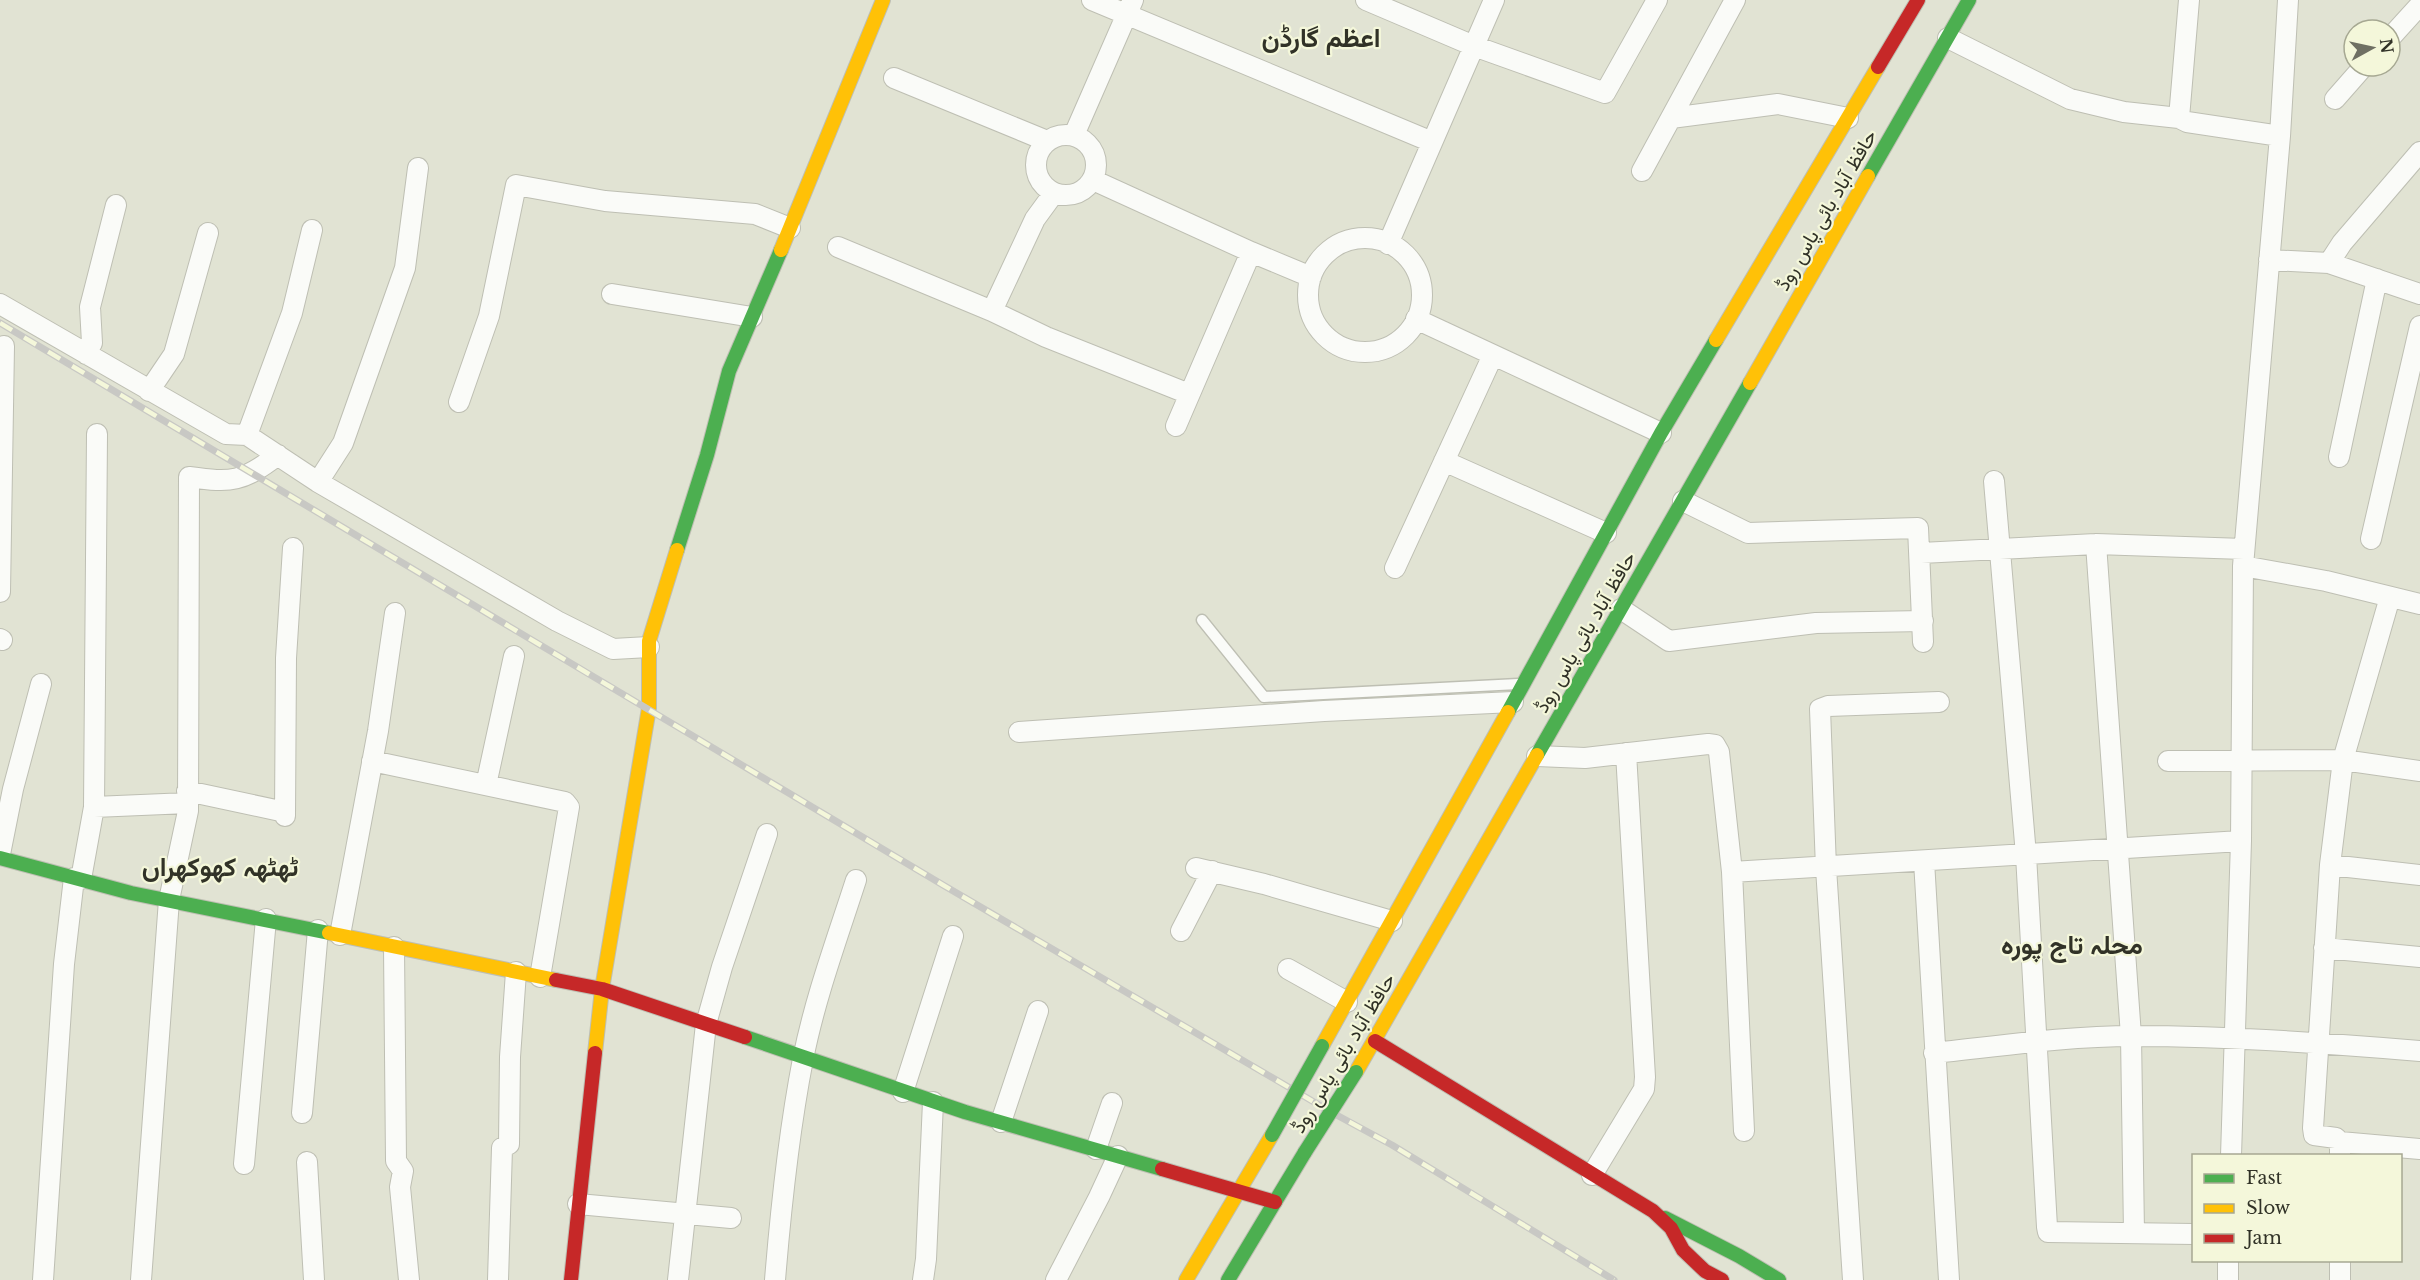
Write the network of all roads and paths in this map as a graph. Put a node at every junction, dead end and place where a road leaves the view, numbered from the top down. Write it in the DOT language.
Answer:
graph roads {
  1 [pos="883,0"];
  2 [pos="1092,0"];
  3 [pos="1366,0"];
  4 [pos="1494,0"];
  5 [pos="1735,0"];
  6 [pos="1918,0"];
  7 [pos="1969,0"];
  8 [pos="2189,0"];
  9 [pos="2288,0"];
  10 [pos="1655,1"];
  11 [pos="2420,4"];
  12 [pos="1130,8"];
  13 [pos="2402,24"];
  14 [pos="1948,38"];
  15 [pos="1474,46"];
  16 [pos="894,78"];
  17 [pos="2353,78"];
  18 [pos="2335,99"];
  19 [pos="1671,118"];
  20 [pos="1848,118"];
  21 [pos="2179,118"];
  22 [pos="1074,135"];
  23 [pos="2280,136"];
  24 [pos="1047,141"];
  25 [pos="1432,142"];
  26 [pos="2420,152"];
  27 [pos="418,168"];
  28 [pos="1642,171"];
  29 [pos="1093,180"];
  30 [pos="1054,193"];
  31 [pos="116,206"];
  32 [pos="790,228"];
  33 [pos="312,230"];
  34 [pos="208,233"];
  35 [pos="1388,244"];
  36 [pos="838,247"];
  37 [pos="1251,252"];
  38 [pos="2269,260"];
  39 [pos="2329,263"];
  40 [pos="1311,277"];
  41 [pos="2377,279"];
  42 [pos="612,294"];
  43 [pos="2420,294"];
  44 [pos="0,304"];
  45 [pos="992,310"];
  46 [pos="752,317"];
  47 [pos="1416,319"];
  48 [pos="2420,326"];
  49 [pos="4,346"];
  50 [pos="86,354"];
  51 [pos="1493,355"];
  52 [pos="149,391"];
  53 [pos="1189,394"];
  54 [pos="459,402"];
  55 [pos="1176,426"];
  56 [pos="1660,433"];
  57 [pos="97,434"];
  58 [pos="247,435"];
  59 [pos="278,455"];
  60 [pos="2339,457"];
  61 [pos="1444,461"];
  62 [pos="1994,481"];
  63 [pos="318,482"];
  64 [pos="1683,501"];
  65 [pos="1606,533"];
  66 [pos="2371,539"];
  67 [pos="2096,544"];
  68 [pos="293,549"];
  69 [pos="2000,549"];
  70 [pos="1921,553"];
  71 [pos="2243,557"];
  72 [pos="1395,568"];
  73 [pos="0,592"];
  74 [pos="2390,597"];
  75 [pos="2420,604"];
  76 [pos="1621,609"];
  77 [pos="395,613"];
  78 [pos="1202,620"];
  79 [pos="1923,621"];
  80 [pos="1923,642"];
  81 [pos="649,647"];
  82 [pos="514,656"];
  83 [pos="41,684"];
  84 [pos="1524,684"];
  85 [pos="1514,702"];
  86 [pos="1939,702"];
  87 [pos="1019,732"];
  88 [pos="1626,753"];
  89 [pos="1537,756"];
  90 [pos="2241,759"];
  91 [pos="2343,760"];
  92 [pos="372,761"];
  93 [pos="2168,761"];
  94 [pos="2420,771"];
  95 [pos="486,785"];
  96 [pos="188,797"];
  97 [pos="94,807"];
  98 [pos="767,834"];
  99 [pos="2241,841"];
  100 [pos="2117,849"];
  101 [pos="2026,855"];
  102 [pos="0,856"];
  103 [pos="1924,861"];
  104 [pos="2330,866"];
  105 [pos="1826,868"];
  106 [pos="1732,872"];
  107 [pos="2420,875"];
  108 [pos="78,879"];
  109 [pos="856,880"];
  110 [pos="169,900"];
  111 [pos="266,919"];
  112 [pos="1392,921"];
  113 [pos="318,930"];
  114 [pos="1181,931"];
  115 [pos="340,935"];
  116 [pos="953,936"];
  117 [pos="394,946"];
  118 [pos="2324,948"];
  119 [pos="2420,957"];
  120 [pos="1288,969"];
  121 [pos="516,972"];
  122 [pos="540,977"];
  123 [pos="602,990"];
  124 [pos="1347,1002"];
  125 [pos="1038,1011"];
  126 [pos="705,1024"];
  127 [pos="2132,1036"];
  128 [pos="2235,1038"];
  129 [pos="1375,1041"];
  130 [pos="2037,1041"];
  131 [pos="2318,1043"];
  132 [pos="2420,1051"];
  133 [pos="1934,1053"];
  134 [pos="803,1059"];
  135 [pos="903,1092"];
  136 [pos="933,1102"];
  137 [pos="1112,1103"];
  138 [pos="302,1113"];
  139 [pos="1001,1122"];
  140 [pos="1744,1131"];
  141 [pos="1096,1149"];
  142 [pos="2340,1149"];
  143 [pos="2420,1149"];
  144 [pos="2231,1154"];
  145 [pos="1118,1156"];
  146 [pos="307,1162"];
  147 [pos="244,1164"];
  148 [pos="1592,1175"];
  149 [pos="1238,1192"];
  150 [pos="1275,1202"];
  151 [pos="578,1204"];
  152 [pos="1653,1211"];
  153 [pos="685,1214"];
  154 [pos="730,1218"];
  155 [pos="2134,1233"];
  156 [pos="2192,1234"];
  157 [pos="2228,1262"];
  158 [pos="2340,1262"];
  159 [pos="43,1280"];
  160 [pos="141,1280"];
  161 [pos="314,1280"];
  162 [pos="409,1280"];
  163 [pos="498,1280"];
  164 [pos="571,1280"];
  165 [pos="678,1280"];
  166 [pos="775,1280"];
  167 [pos="922,1280"];
  168 [pos="1056,1280"];
  169 [pos="1186,1280"];
  170 [pos="1228,1280"];
  171 [pos="1722,1280"];
  172 [pos="1779,1280"];
  173 [pos="1853,1280"];
  174 [pos="1949,1280"];
  175 [pos="2228,1280"];
  176 [pos="2340,1280"];
  1 -- 32 [label="main road"];
  2 -- 12 [label="street"];
  3 -- 15 [label="street"];
  4 -- 15 [label="street"];
  5 -- 19 [label="street"];
  6 -- 20 [label="main road, حافظ آباد بائی پاس روڈ"];
  7 -- 14 [label="main road, حافظ آباد بائی پاس روڈ"];
  8 -- 21 [label="street"];
  9 -- 23 [label="street"];
  10 -- 15 [label="street"];
  11 -- 13 [label="street"];
  12 -- 22 [label="street"];
  12 -- 25 [label="street"];
  14 -- 21 [label="street"];
  14 -- 64 [label="main road, حافظ آباد بائی پاس روڈ"];
  15 -- 25 [label="street"];
  16 -- 24 [label="street"];
  17 -- 18 [label="street"];
  19 -- 20 [label="street"];
  19 -- 28 [label="street"];
  20 -- 56 [label="main road, حافظ آباد بائی پاس روڈ"];
  21 -- 23 [label="street"];
  22 -- 24 [label="street"];
  22 -- 29 [label="street"];
  23 -- 38 [label="street"];
  24 -- 30 [label="street"];
  25 -- 35 [label="street"];
  26 -- 39 [label="street"];
  27 -- 63 [label="street"];
  29 -- 30 [label="street"];
  29 -- 37 [label="street"];
  30 -- 45 [label="street"];
  31 -- 50 [label="street"];
  32 -- 46 [label="main road"];
  32 -- 54 [label="street"];
  33 -- 58 [label="street"];
  34 -- 52 [label="street"];
  35 -- 40 [label="street"];
  35 -- 47 [label="street"];
  36 -- 45 [label="street"];
  37 -- 40 [label="street"];
  37 -- 53 [label="street"];
  38 -- 39 [label="street"];
  38 -- 71 [label="street"];
  39 -- 41 [label="street"];
  40 -- 47 [label="street"];
  41 -- 43 [label="street"];
  41 -- 60 [label="street"];
  42 -- 46 [label="street"];
  44 -- 50 [label="street"];
  45 -- 53 [label="street"];
  46 -- 81 [label="main road"];
  47 -- 51 [label="street"];
  48 -- 66 [label="street"];
  49 -- 73 [label="street"];
  50 -- 52 [label="street"];
  51 -- 56 [label="street"];
  51 -- 61 [label="street"];
  52 -- 58 [label="street"];
  53 -- 55 [label="street"];
  56 -- 65 [label="main road, حافظ آباد بائی پاس روڈ"];
  57 -- 97 [label="street"];
  58 -- 59 [label="street"];
  59 -- 63 [label="street"];
  59 -- 96 [label="street"];
  61 -- 65 [label="street"];
  61 -- 72 [label="street"];
  62 -- 69 [label="street"];
  63 -- 81 [label="street"];
  64 -- 70 [label="street"];
  64 -- 76 [label="main road, حافظ آباد بائی پاس روڈ"];
  65 -- 84 [label="main road, حافظ آباد بائی پاس روڈ"];
  67 -- 69 [label="street"];
  67 -- 71 [label="street"];
  67 -- 100 [label="street"];
  68 -- 96 [label="street"];
  69 -- 70 [label="street"];
  69 -- 101 [label="street"];
  70 -- 79 [label="street"];
  71 -- 74 [label="street"];
  71 -- 90 [label="street"];
  74 -- 75 [label="street"];
  74 -- 91 [label="street"];
  76 -- 79 [label="street"];
  76 -- 89 [label="main road, حافظ آباد بائی پاس روڈ"];
  77 -- 92 [label="street"];
  78 -- 84 [label="lane"];
  79 -- 80 [label="street"];
  81 -- 123 [label="main road"];
  82 -- 95 [label="street"];
  83 -- 102 [label="street"];
  84 -- 85 [label="main road, حافظ آباد بائی پاس روڈ"];
  85 -- 87 [label="street"];
  85 -- 112 [label="main road, حافظ آباد بائی پاس روڈ"];
  86 -- 105 [label="street"];
  88 -- 89 [label="street"];
  88 -- 106 [label="street"];
  88 -- 148 [label="street"];
  89 -- 129 [label="main road, حافظ آباد بائی پاس روڈ"];
  90 -- 91 [label="street"];
  90 -- 93 [label="street"];
  90 -- 99 [label="street"];
  91 -- 94 [label="street"];
  91 -- 104 [label="street"];
  92 -- 95 [label="street"];
  92 -- 115 [label="street"];
  95 -- 122 [label="street"];
  96 -- 97 [label="street"];
  96 -- 110 [label="street"];
  97 -- 108 [label="street"];
  98 -- 126 [label="street"];
  99 -- 100 [label="street"];
  99 -- 128 [label="street"];
  100 -- 101 [label="street"];
  100 -- 127 [label="street"];
  101 -- 103 [label="street"];
  101 -- 130 [label="street"];
  102 -- 108 [label="main road"];
  103 -- 105 [label="street"];
  103 -- 133 [label="street"];
  104 -- 107 [label="street"];
  104 -- 118 [label="street"];
  105 -- 106 [label="street"];
  105 -- 173 [label="street"];
  106 -- 140 [label="street"];
  108 -- 110 [label="main road"];
  108 -- 159 [label="street"];
  109 -- 134 [label="street"];
  110 -- 111 [label="main road"];
  110 -- 160 [label="street"];
  111 -- 113 [label="main road"];
  111 -- 147 [label="street"];
  112 -- 114 [label="street"];
  112 -- 124 [label="main road, حافظ آباد بائی پاس روڈ"];
  113 -- 115 [label="main road"];
  113 -- 138 [label="street"];
  115 -- 117 [label="main road"];
  116 -- 135 [label="street"];
  117 -- 121 [label="main road"];
  117 -- 162 [label="street"];
  118 -- 119 [label="street"];
  118 -- 131 [label="street"];
  120 -- 124 [label="street"];
  121 -- 122 [label="main road"];
  121 -- 163 [label="street"];
  122 -- 123 [label="main road"];
  123 -- 126 [label="main road"];
  123 -- 151 [label="main road"];
  124 -- 149 [label="main road, حافظ آباد بائی پاس روڈ, bridge"];
  125 -- 139 [label="street"];
  126 -- 134 [label="main road"];
  126 -- 153 [label="street"];
  127 -- 128 [label="street"];
  127 -- 130 [label="street"];
  127 -- 155 [label="street"];
  128 -- 131 [label="street"];
  128 -- 144 [label="street"];
  129 -- 148 [label="main road"];
  129 -- 150 [label="main road, حافظ آباد بائی پاس روڈ, bridge"];
  130 -- 133 [label="street"];
  130 -- 155 [label="street"];
  131 -- 132 [label="street"];
  131 -- 142 [label="street"];
  133 -- 174 [label="street"];
  134 -- 135 [label="main road"];
  134 -- 166 [label="street"];
  135 -- 136 [label="main road"];
  136 -- 139 [label="main road"];
  136 -- 167 [label="street"];
  137 -- 141 [label="street"];
  139 -- 141 [label="main road"];
  141 -- 145 [label="main road"];
  142 -- 143 [label="street"];
  145 -- 149 [label="main road"];
  145 -- 168 [label="street"];
  146 -- 161 [label="street"];
  148 -- 152 [label="main road"];
  149 -- 150 [label="main road"];
  149 -- 169 [label="main road, حافظ آباد بائی پاس روڈ"];
  150 -- 170 [label="main road, حافظ آباد بائی پاس روڈ"];
  151 -- 153 [label="street"];
  151 -- 164 [label="main road"];
  152 -- 171 [label="main road"];
  152 -- 172 [label="main road"];
  153 -- 154 [label="street"];
  153 -- 165 [label="street"];
  155 -- 156 [label="street"];
  157 -- 175 [label="street"];
  158 -- 176 [label="street"];
}
